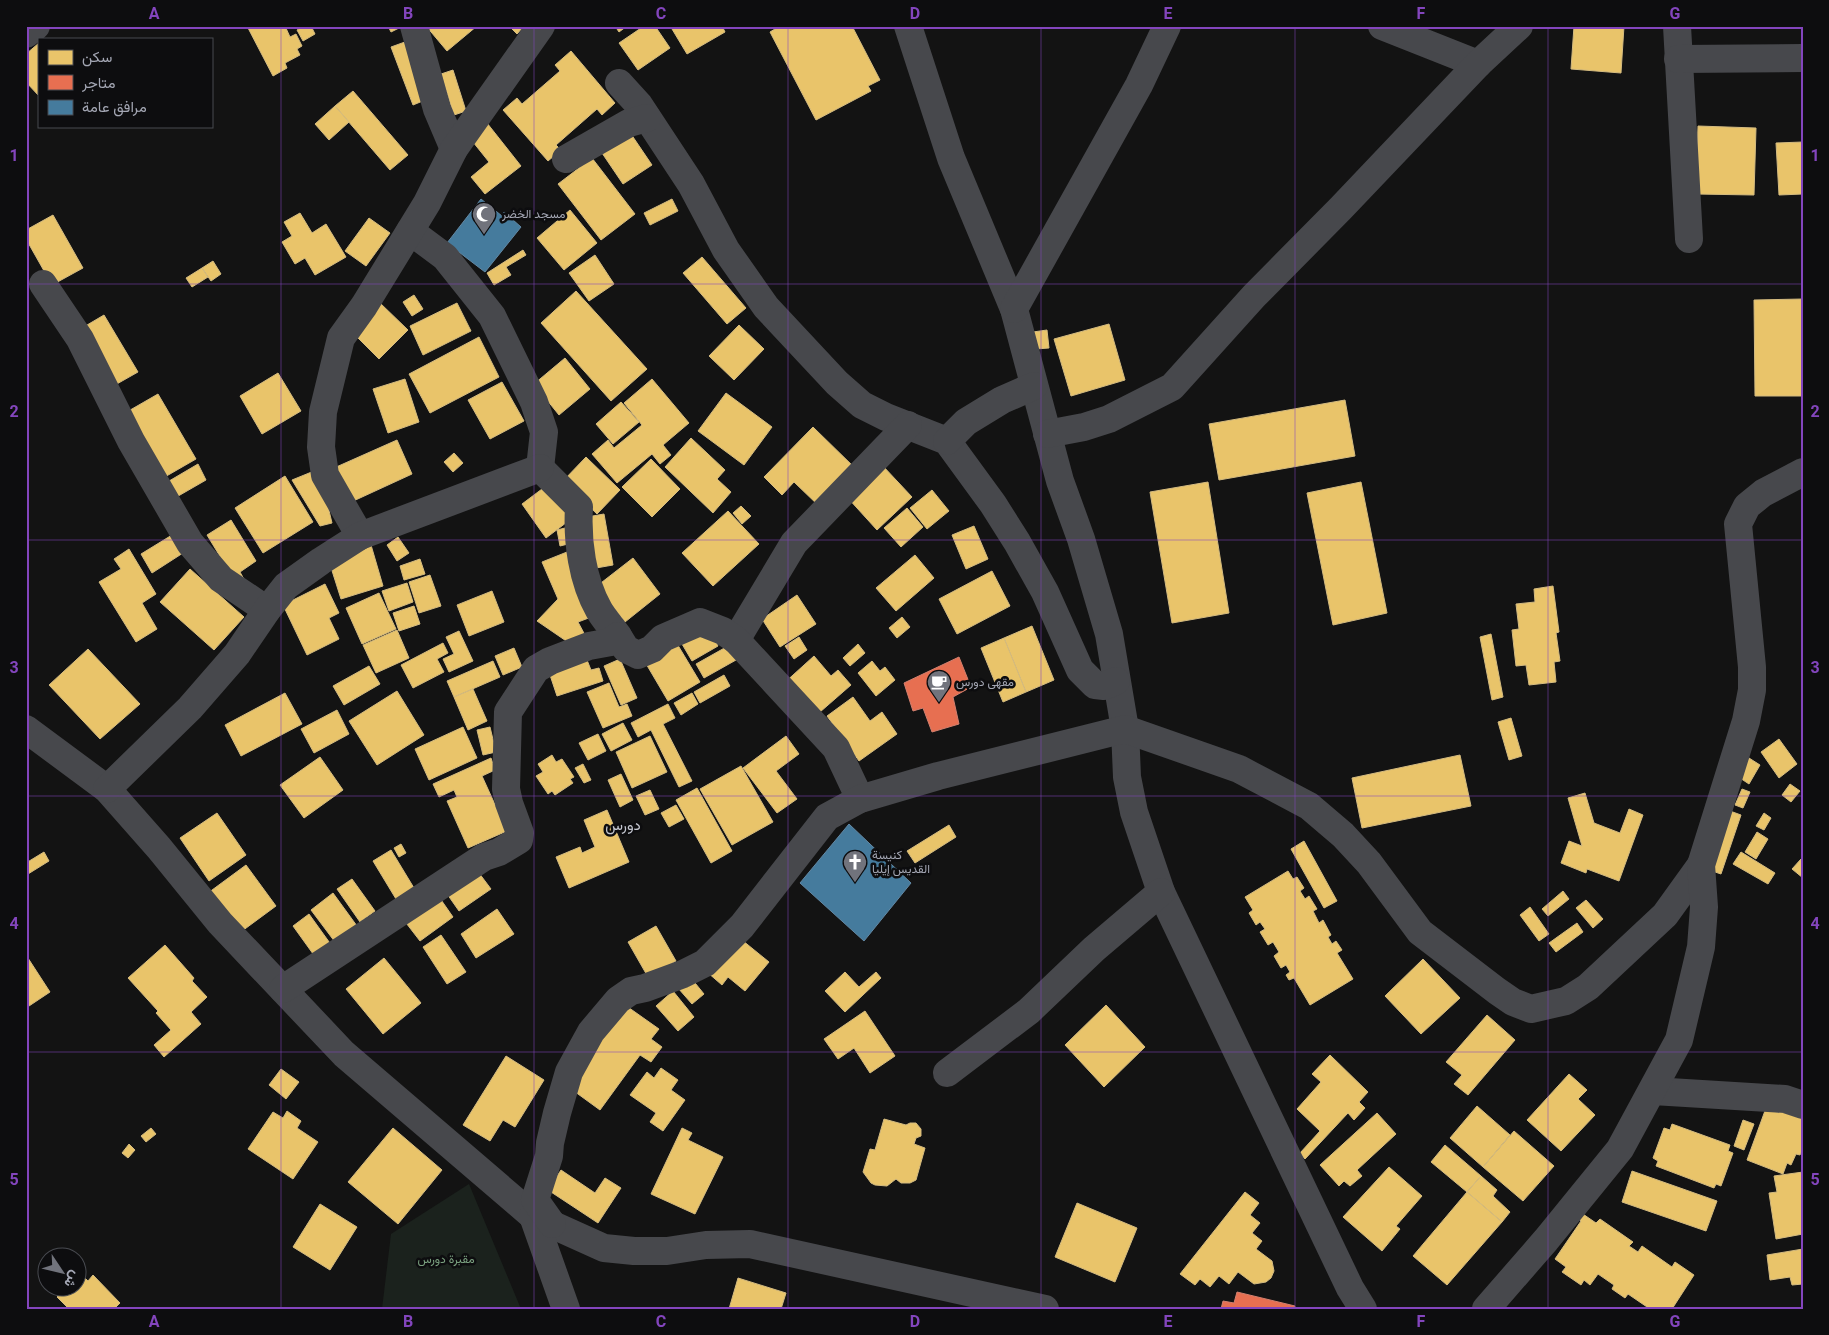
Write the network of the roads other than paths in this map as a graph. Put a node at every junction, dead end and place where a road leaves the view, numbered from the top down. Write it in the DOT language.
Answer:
graph roads {
  1 [pos="36,26"];
  2 [pos="414,26"];
  3 [pos="541,26"];
  4 [pos="908,26"];
  5 [pos="1167,26"];
  6 [pos="1382,26"];
  7 [pos="1519,26"];
  8 [pos="1677,26"];
  9 [pos="26,34"];
  10 [pos="1803,58"];
  11 [pos="1678,59"];
  12 [pos="1478,64"];
  13 [pos="619,83"];
  14 [pos="647,118"];
  15 [pos="454,149"];
  16 [pos="566,159"];
  17 [pos="410,230"];
  18 [pos="1689,239"];
  19 [pos="43,284"];
  20 [pos="1014,309"];
  21 [pos="1034,386"];
  22 [pos="908,425"];
  23 [pos="1048,434"];
  24 [pos="947,441"];
  25 [pos="540,468"];
  26 [pos="1803,472"];
  27 [pos="360,536"];
  28 [pos="267,610"];
  29 [pos="618,636"];
  30 [pos="736,640"];
  31 [pos="1116,681"];
  32 [pos="26,729"];
  33 [pos="1125,729"];
  34 [pos="106,789"];
  35 [pos="860,799"];
  36 [pos="1701,865"];
  37 [pos="1161,892"];
  38 [pos="283,990"];
  39 [pos="946,1072"];
  40 [pos="1653,1091"];
  41 [pos="1803,1105"];
  42 [pos="542,1220"];
  43 [pos="566,1309"];
  44 [pos="1045,1309"];
  45 [pos="1363,1309"];
  46 [pos="1486,1309"];
  1 -- 9 [label="street"];
  2 -- 15 [label="street"];
  3 -- 15 [label="street"];
  4 -- 20 [label="street"];
  5 -- 20 [label="street"];
  6 -- 12 [label="street"];
  7 -- 12 [label="street"];
  8 -- 11 [label="street"];
  10 -- 11 [label="street"];
  11 -- 18 [label="street"];
  12 -- 23 [label="street"];
  13 -- 14 [label="street"];
  14 -- 16 [label="street"];
  14 -- 22 [label="street"];
  15 -- 17 [label="street"];
  17 -- 25 [label="street"];
  17 -- 27 [label="street"];
  19 -- 28 [label="street"];
  20 -- 21 [label="street"];
  21 -- 23 [label="street"];
  21 -- 24 [label="street"];
  22 -- 24 [label="street"];
  22 -- 30 [label="street"];
  23 -- 31 [label="street"];
  24 -- 31 [label="street"];
  25 -- 27 [label="street"];
  25 -- 29 [label="street"];
  26 -- 36 [label="street"];
  27 -- 28 [label="street"];
  28 -- 34 [label="street"];
  29 -- 30 [label="street"];
  29 -- 38 [label="street"];
  30 -- 35 [label="street"];
  31 -- 33 [label="street"];
  32 -- 34 [label="street"];
  33 -- 35 [label="street"];
  33 -- 36 [label="street"];
  33 -- 37 [label="street"];
  34 -- 38 [label="street"];
  35 -- 42 [label="street"];
  36 -- 40 [label="street"];
  37 -- 39 [label="street"];
  37 -- 45 [label="street"];
  38 -- 42 [label="street"];
  40 -- 41 [label="street"];
  40 -- 46 [label="street"];
  42 -- 43 [label="street"];
  42 -- 44 [label="street"];
}
